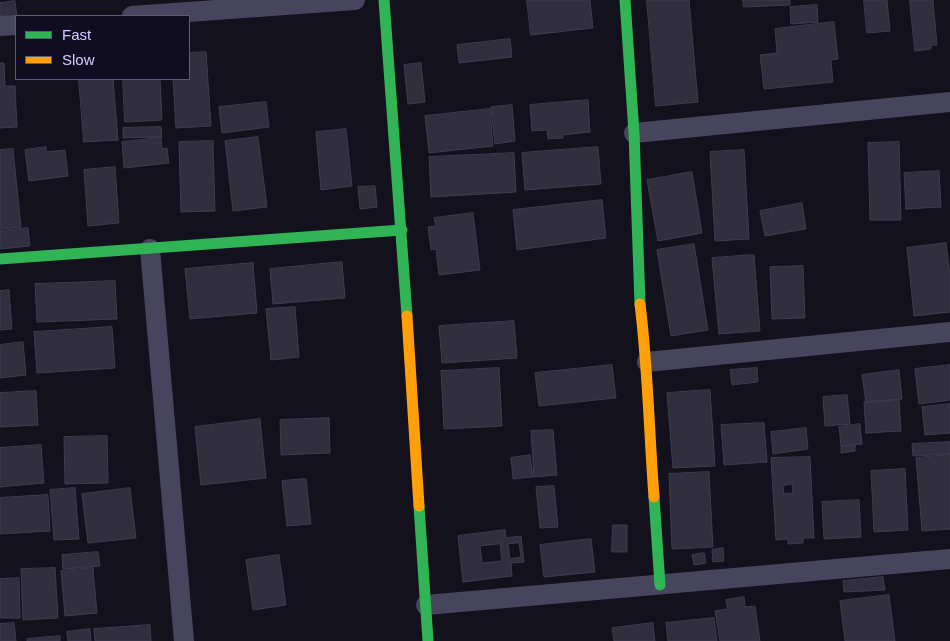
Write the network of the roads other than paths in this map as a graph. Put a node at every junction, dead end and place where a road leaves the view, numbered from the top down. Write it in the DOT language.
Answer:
graph roads {
  1 [pos="355,0"];
  2 [pos="384,0"];
  3 [pos="625,0"];
  4 [pos="146,15"];
  5 [pos="15,25"];
  6 [pos="0,26"];
  7 [pos="950,102"];
  8 [pos="634,133"];
  9 [pos="402,230"];
  10 [pos="150,249"];
  11 [pos="0,259"];
  12 [pos="950,332"];
  13 [pos="647,362"];
  14 [pos="950,559"];
  15 [pos="660,585"];
  16 [pos="426,605"];
  17 [pos="184,641"];
  18 [pos="428,641"];
  1 -- 4 [label="street"];
  2 -- 9 [label="street"];
  3 -- 8 [label="street"];
  5 -- 6 [label="street"];
  7 -- 8 [label="street"];
  8 -- 13 [label="street"];
  9 -- 10 [label="street"];
  9 -- 16 [label="street"];
  10 -- 11 [label="street"];
  10 -- 17 [label="street"];
  12 -- 13 [label="street"];
  13 -- 15 [label="street"];
  14 -- 15 [label="street"];
  15 -- 16 [label="street"];
  16 -- 18 [label="street"];
}
